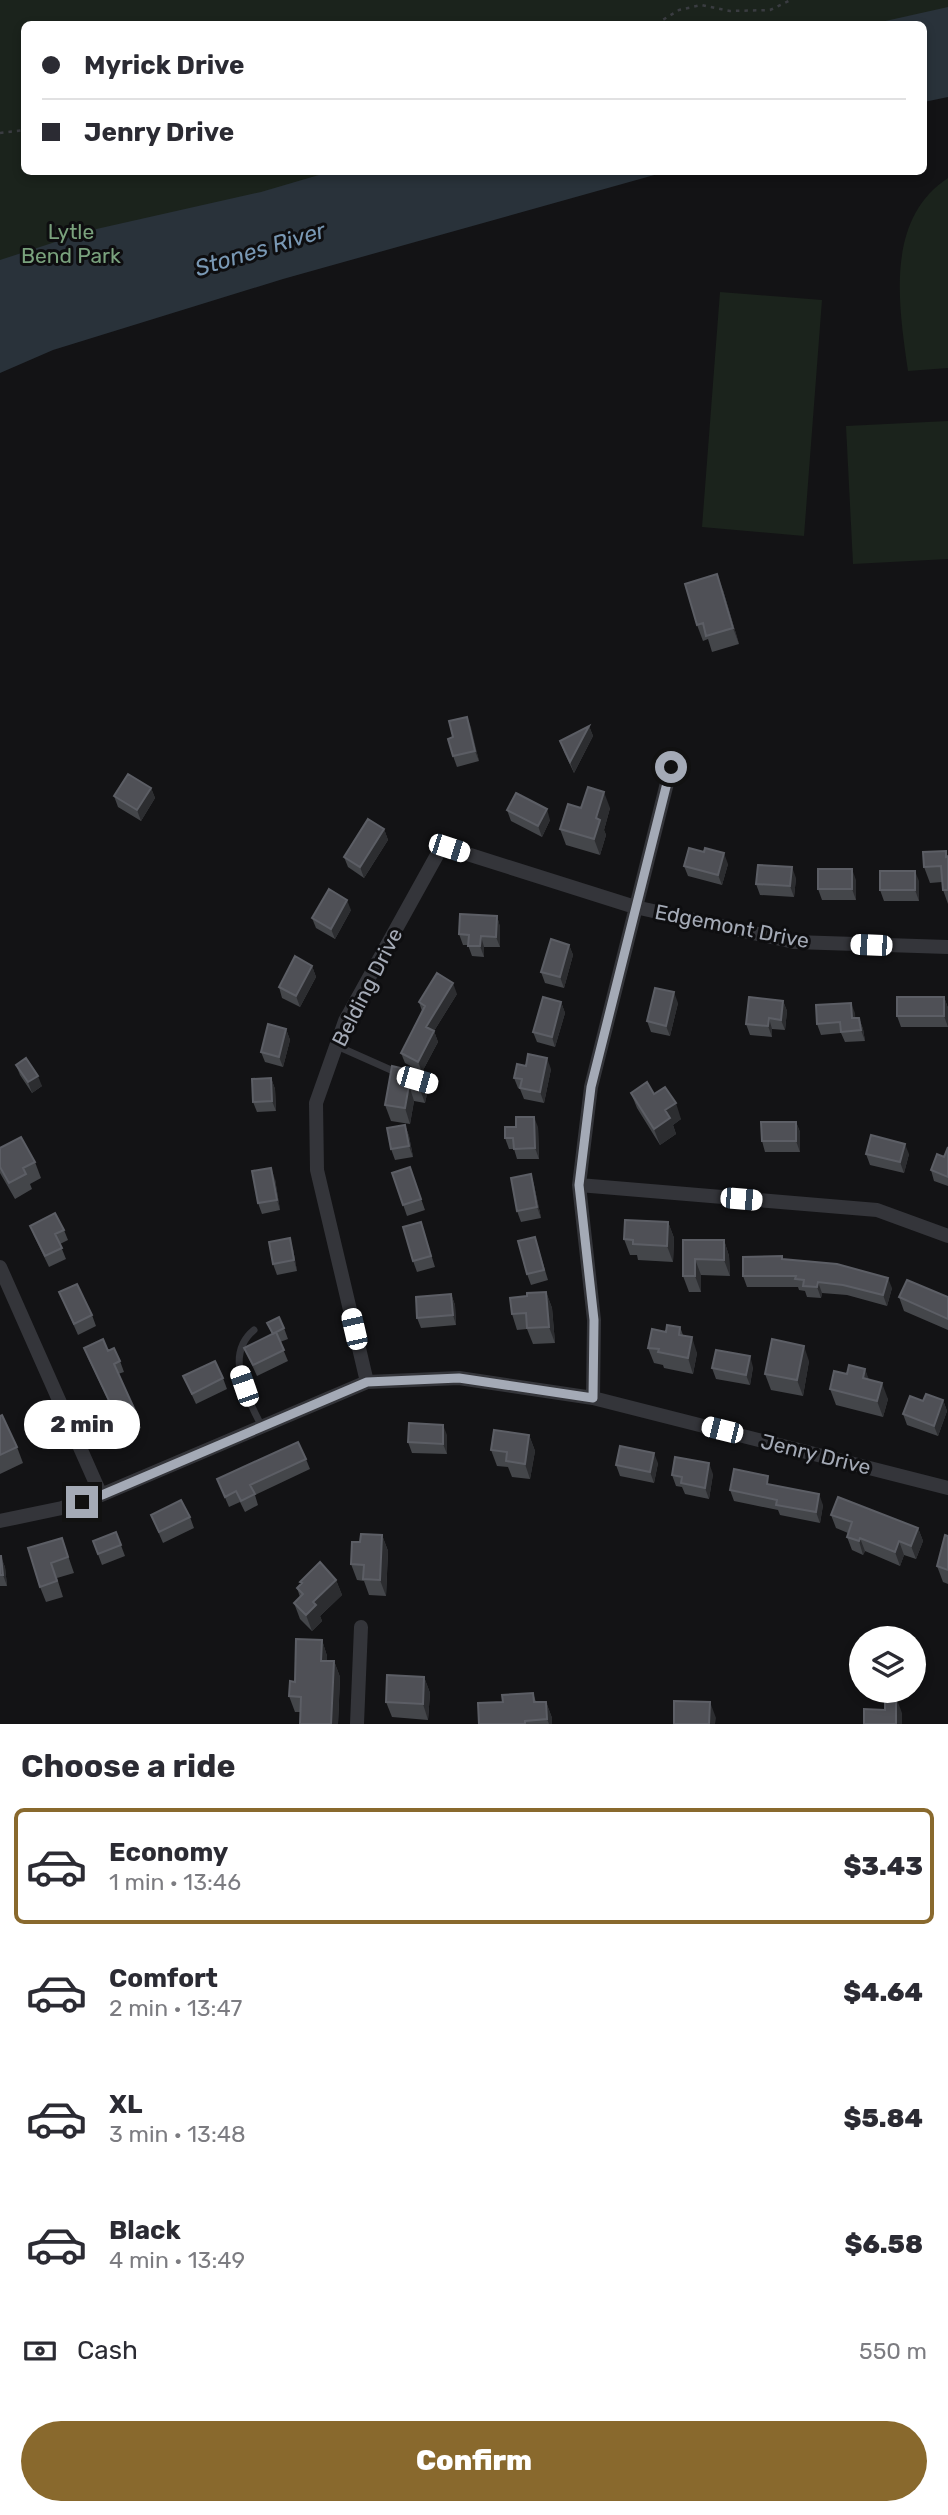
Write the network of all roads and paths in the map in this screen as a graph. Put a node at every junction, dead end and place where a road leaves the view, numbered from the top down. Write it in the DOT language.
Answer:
graph roads {
  1 [pos="791,0"];
  2 [pos="661,21"];
  3 [pos="21,130"];
  4 [pos="0,132"];
  5 [pos="671,767"];
  6 [pos="442,846"];
  7 [pos="635,907"];
  8 [pos="948,947"];
  9 [pos="337,1046"];
  10 [pos="432,1084"];
  11 [pos="579,1185"];
  12 [pos="948,1236"];
  13 [pos="0,1266"];
  14 [pos="254,1331"];
  15 [pos="367,1382"];
  16 [pos="593,1398"];
  17 [pos="262,1427"];
  18 [pos="948,1488"];
  19 [pos="102,1495"];
  20 [pos="0,1521"];
  21 [pos="361,1627"];
  22 [pos="357,1724"];
  1 -- 2 [label="path"];
  3 -- 4 [label="path"];
  5 -- 7 [label="street"];
  6 -- 7 [label="street, Edgemont Drive"];
  6 -- 9 [label="street, Belding Drive"];
  7 -- 8 [label="street, Edgemont Drive"];
  7 -- 11 [label="street"];
  9 -- 10 [label="lane"];
  9 -- 15 [label="street, Belding Drive"];
  11 -- 12 [label="street"];
  11 -- 16 [label="street"];
  13 -- 19 [label="street"];
  14 -- 17 [label="lane"];
  15 -- 16 [label="street, Jenry Drive"];
  15 -- 17 [label="street, Jenry Drive"];
  16 -- 18 [label="street, Jenry Drive"];
  17 -- 19 [label="street, Jenry Drive"];
  19 -- 20 [label="street, Jenry Drive"];
  21 -- 22 [label="street"];
}
